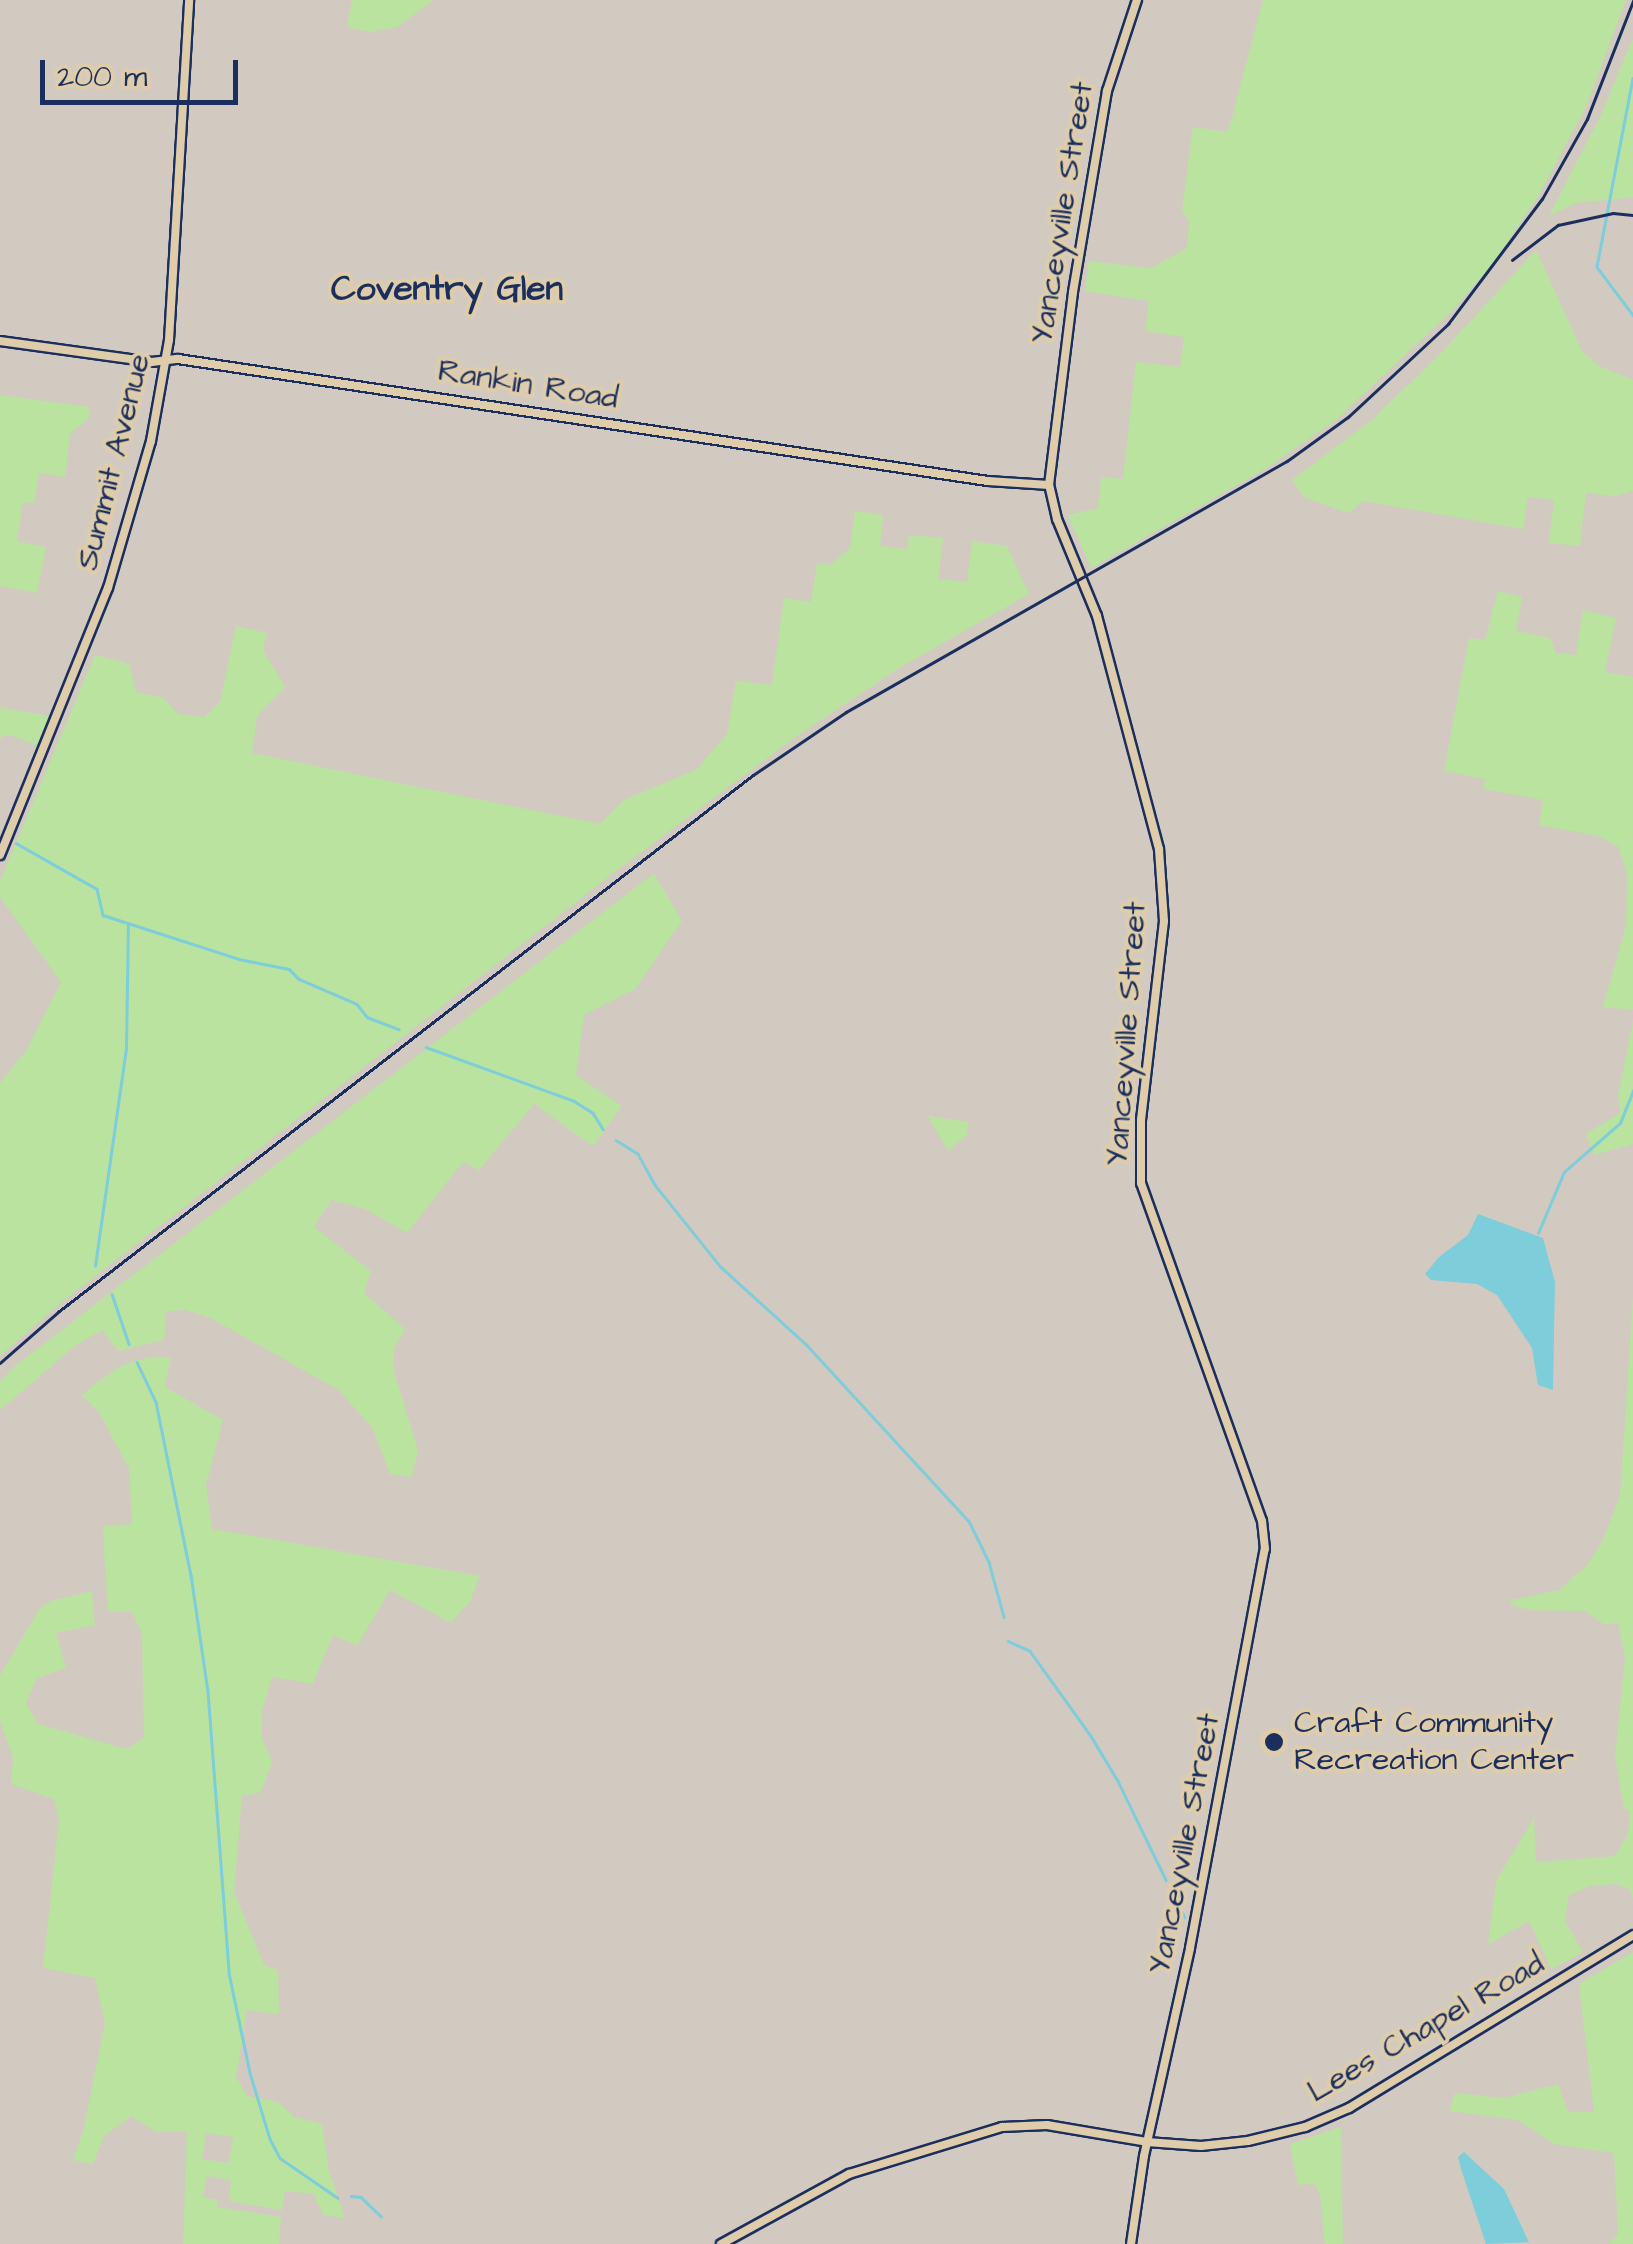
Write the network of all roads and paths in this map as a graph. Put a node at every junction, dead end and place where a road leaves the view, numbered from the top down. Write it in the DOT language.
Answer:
graph roads {
  1 [pos="189,0"];
  2 [pos="1137,0"];
  3 [pos="0,341"];
  4 [pos="166,360"];
  5 [pos="1049,485"];
  6 [pos="0,855"];
  7 [pos="1633,1934"];
  8 [pos="1147,2142"];
  9 [pos="721,2244"];
  10 [pos="1132,2244"];
  1 -- 4 [label="main road, Summit Avenue"];
  2 -- 5 [label="main road, Yanceyville Street"];
  3 -- 4 [label="main road, Rankin Road"];
  4 -- 5 [label="main road, Rankin Road"];
  4 -- 6 [label="main road, Summit Avenue"];
  5 -- 8 [label="main road, Yanceyville Street"];
  7 -- 8 [label="main road, Lees Chapel Road"];
  8 -- 9 [label="main road, Lees Chapel Road"];
  8 -- 10 [label="main road, Yanceyville Street"];
}
